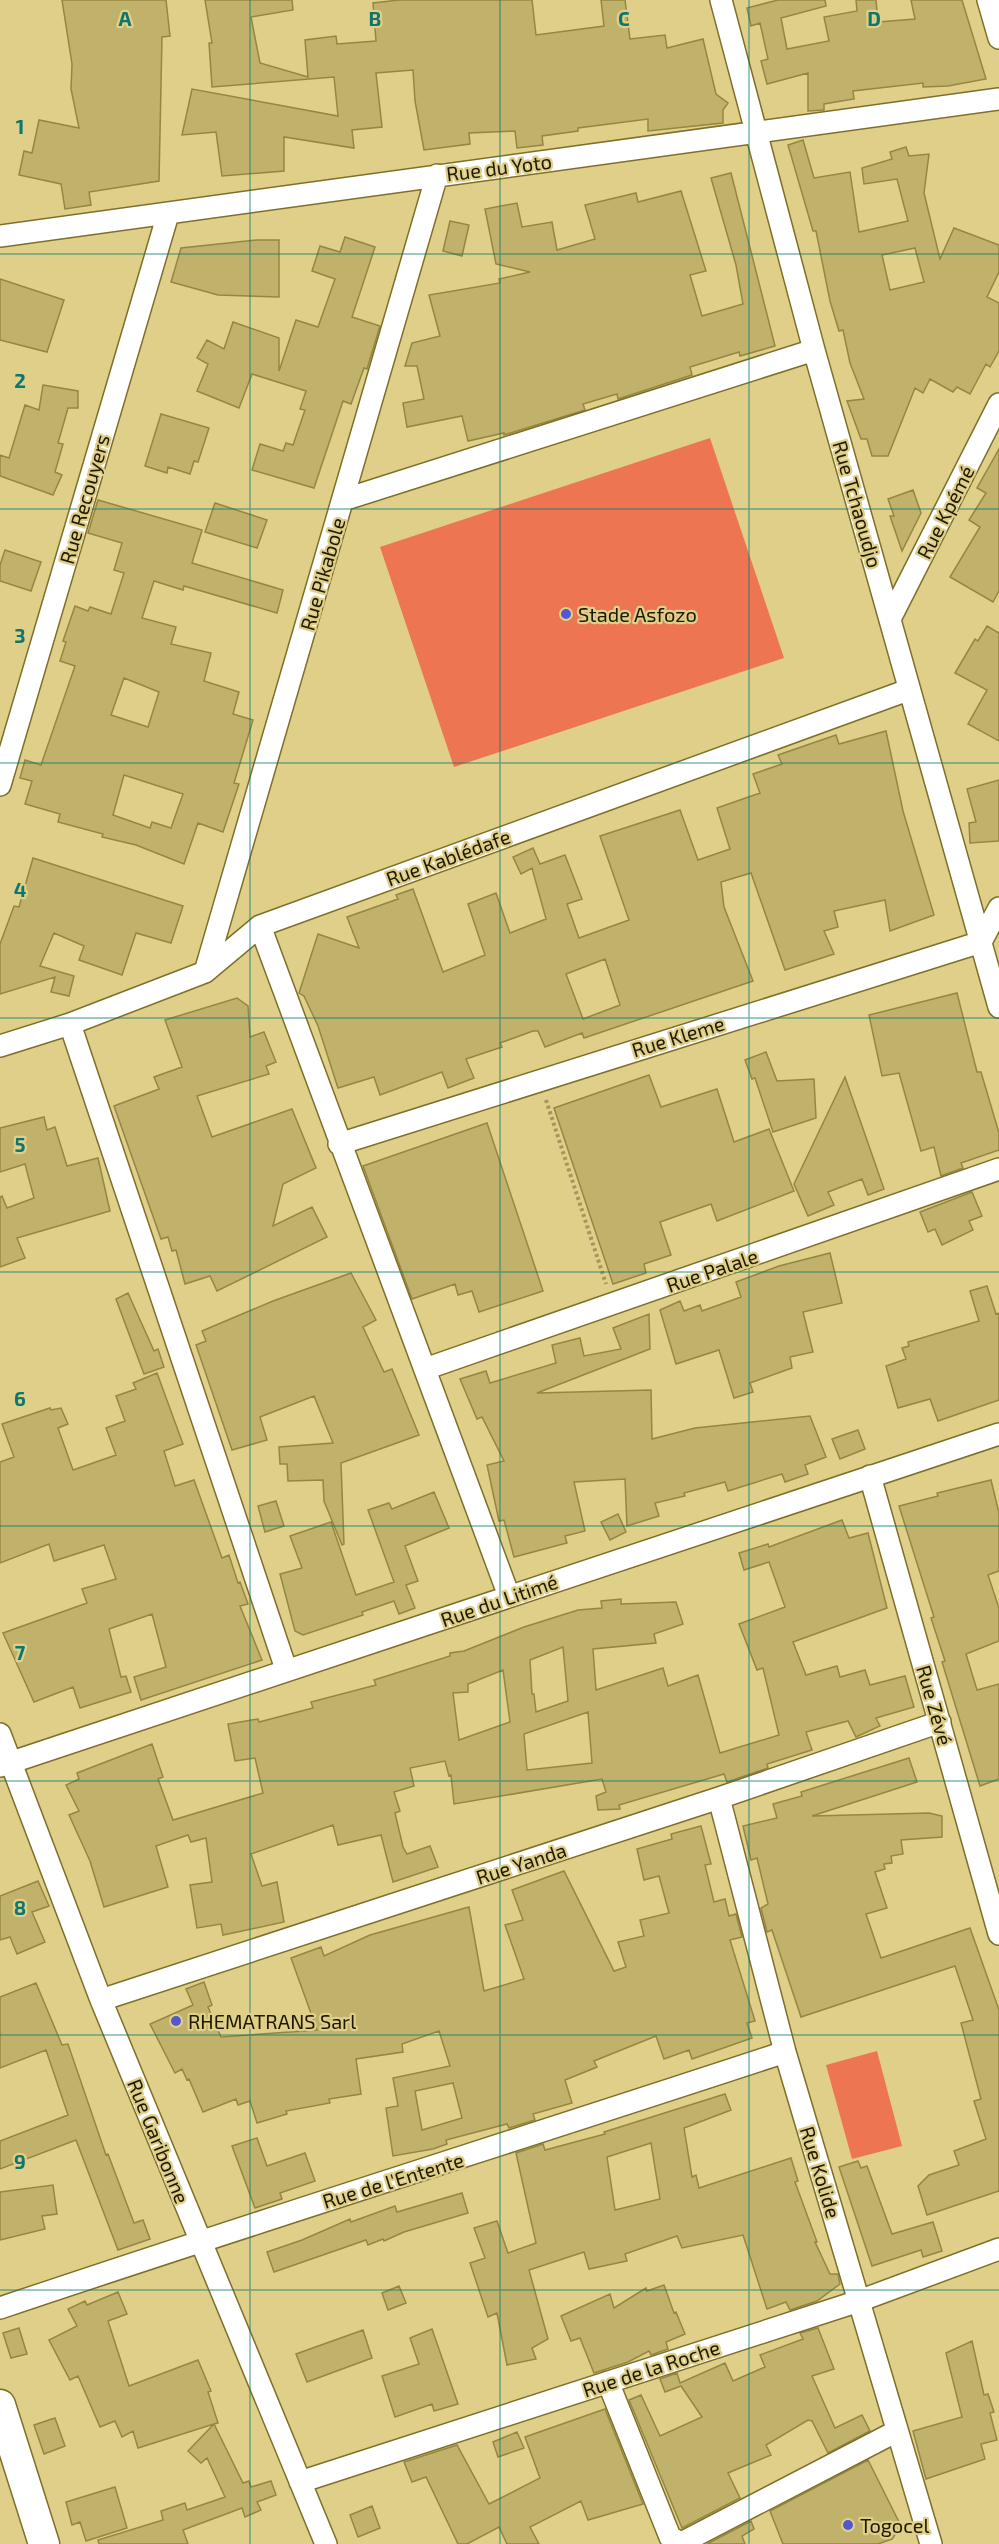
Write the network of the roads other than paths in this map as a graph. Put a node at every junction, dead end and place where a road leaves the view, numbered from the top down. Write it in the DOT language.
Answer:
graph roads {
  1 [pos="721,0"];
  2 [pos="988,0"];
  3 [pos="999,38"];
  4 [pos="999,99"];
  5 [pos="758,133"];
  6 [pos="437,175"];
  7 [pos="168,214"];
  8 [pos="0,236"];
  9 [pos="814,350"];
  10 [pos="999,404"];
  11 [pos="343,500"];
  12 [pos="890,619"];
  13 [pos="908,690"];
  14 [pos="0,785"];
  15 [pos="999,908"];
  16 [pos="260,926"];
  17 [pos="981,942"];
  18 [pos="206,972"];
  19 [pos="999,1007"];
  20 [pos="70,1024"];
  21 [pos="0,1046"];
  22 [pos="339,1144"];
  23 [pos="999,1169"];
  24 [pos="425,1370"];
  25 [pos="999,1434"];
  26 [pos="870,1476"];
  27 [pos="509,1596"];
  28 [pos="286,1669"];
  29 [pos="940,1722"];
  30 [pos="0,1734"];
  31 [pos="6,1764"];
  32 [pos="719,1798"];
  33 [pos="999,1934"];
  34 [pos="101,2000"];
  35 [pos="785,2052"];
  36 [pos="200,2240"];
  37 [pos="999,2249"];
  38 [pos="859,2301"];
  39 [pos="0,2308"];
  40 [pos="608,2382"];
  41 [pos="0,2405"];
  42 [pos="897,2431"];
  43 [pos="300,2482"];
  44 [pos="44,2544"];
  45 [pos="326,2544"];
  46 [pos="930,2544"];
  1 -- 5 [label="street, Rue Tchaoudjo"];
  2 -- 3 [label="street"];
  4 -- 5 [label="street, Rue du Yoto"];
  5 -- 6 [label="street, Rue du Yoto"];
  5 -- 9 [label="street, Rue Tchaoudjo"];
  6 -- 7 [label="street, Rue du Yoto"];
  6 -- 11 [label="street, Rue Pikabole"];
  7 -- 8 [label="street, Rue du Yoto"];
  7 -- 14 [label="street, Rue Recouyers"];
  9 -- 11 [label="street"];
  9 -- 12 [label="street, Rue Tchaoudjo"];
  10 -- 12 [label="street, Rue Kpémé"];
  11 -- 18 [label="street, Rue Pikabole"];
  12 -- 13 [label="street, Rue Tchaoudjo"];
  13 -- 16 [label="street, Rue Kablédafe"];
  13 -- 17 [label="street, Rue Tchaoudjo"];
  15 -- 17 [label="street"];
  16 -- 18 [label="street, Rue Kablédafe"];
  16 -- 22 [label="street"];
  17 -- 19 [label="street, Rue Tchaoudjo"];
  17 -- 22 [label="street, Rue Kleme"];
  18 -- 20 [label="street, Rue Kablédafe"];
  20 -- 21 [label="street, Rue Kablédafe"];
  20 -- 28 [label="street"];
  22 -- 24 [label="street"];
  23 -- 24 [label="street, Rue Palale"];
  24 -- 27 [label="street"];
  25 -- 26 [label="street, Rue du Litimé"];
  26 -- 27 [label="street, Rue du Litimé"];
  26 -- 29 [label="street, Rue Zévé"];
  27 -- 28 [label="street, Rue du Litimé"];
  28 -- 31 [label="street, Rue du Litimé"];
  29 -- 32 [label="street, Rue Yanda"];
  29 -- 33 [label="street, Rue Zévé"];
  30 -- 31 [label="street, Rue Garibonne"];
  31 -- 34 [label="street, Rue Garibonne"];
  32 -- 34 [label="street, Rue Yanda"];
  32 -- 35 [label="street, Rue Kolide"];
  34 -- 36 [label="street, Rue Garibonne"];
  35 -- 36 [label="street, Rue de l'Entente"];
  35 -- 38 [label="street, Rue Kolide"];
  36 -- 39 [label="street, Rue de l'Entente"];
  36 -- 43 [label="street, Rue Garibonne"];
  37 -- 38 [label="street, Rue de la Roche"];
  38 -- 40 [label="street, Rue de la Roche"];
  38 -- 42 [label="street, Rue Kolide"];
  40 -- 42 [label="street"];
  40 -- 43 [label="street, Rue de la Roche"];
  41 -- 44 [label="street"];
  42 -- 46 [label="street, Rue Kolide"];
  43 -- 45 [label="street, Rue Garibonne"];
}
